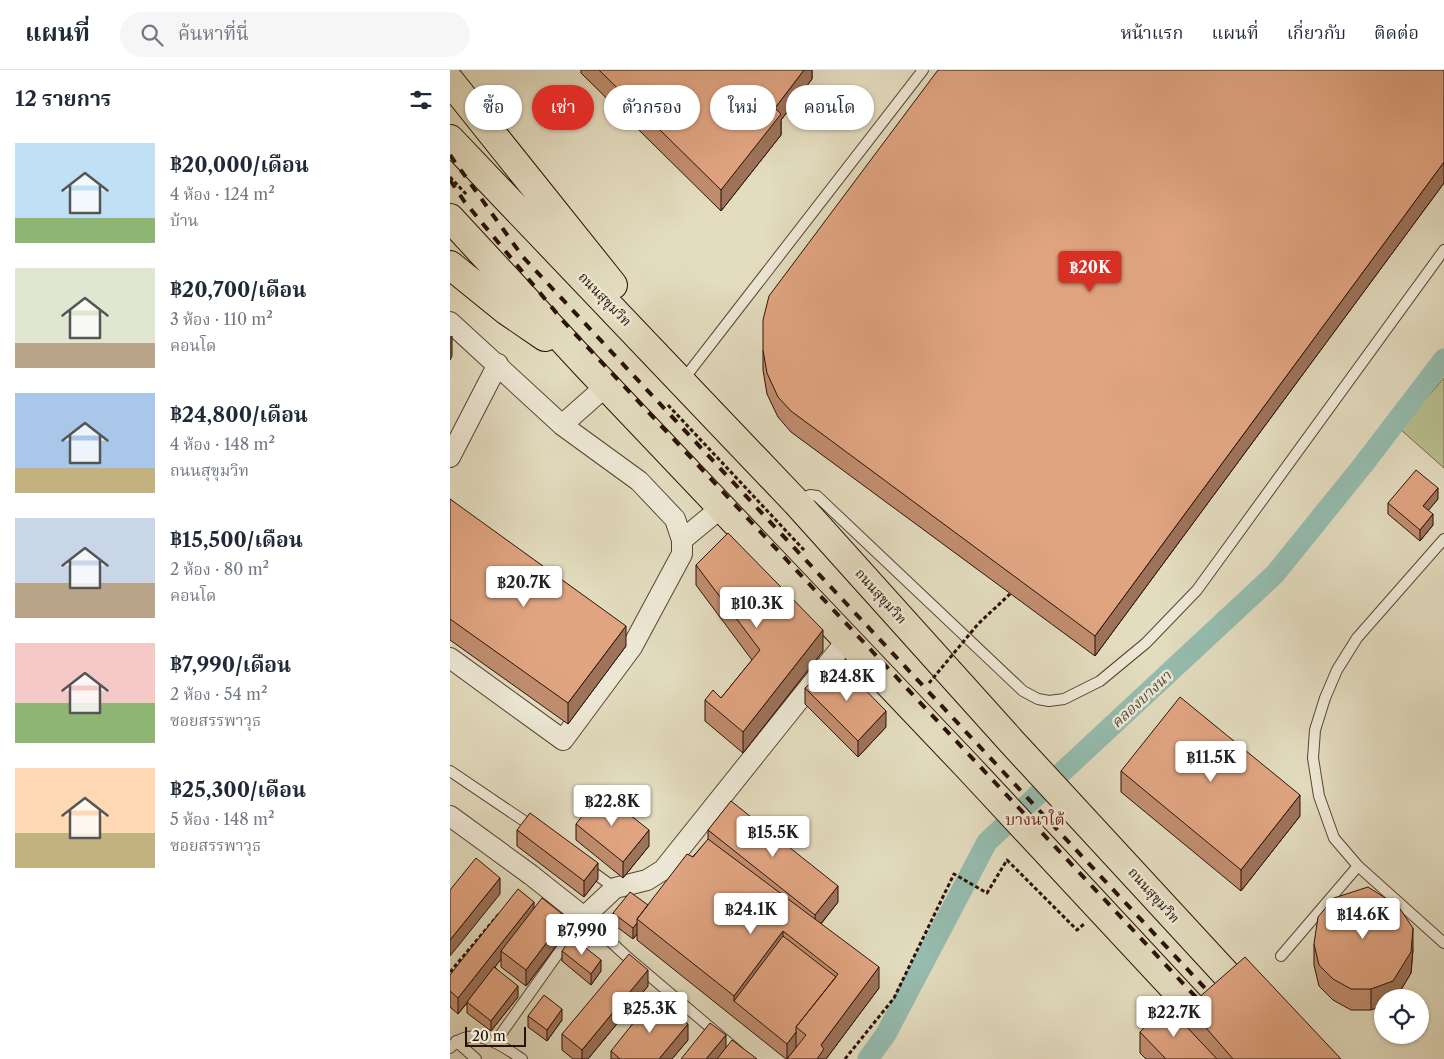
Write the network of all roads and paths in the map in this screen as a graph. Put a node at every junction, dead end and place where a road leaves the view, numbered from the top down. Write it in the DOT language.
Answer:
graph roads {
  1 [pos="923,70"];
  2 [pos="450,81"];
  3 [pos="450,139"];
  4 [pos="450,177"];
  5 [pos="470,197"];
  6 [pos="450,218"];
  7 [pos="1444,250"];
  8 [pos="450,265"];
  9 [pos="450,322"];
  10 [pos="498,364"];
  11 [pos="587,366"];
  12 [pos="683,380"];
  13 [pos="606,386"];
  14 [pos="664,402"];
  15 [pos="562,425"];
  16 [pos="450,457"];
  17 [pos="796,502"];
  18 [pos="722,508"];
  19 [pos="1444,539"];
  20 [pos="682,540"];
  21 [pos="807,553"];
  22 [pos="1010,594"];
  23 [pos="847,640"];
  24 [pos="450,658"];
  25 [pos="922,676"];
  26 [pos="450,771"];
  27 [pos="450,816"];
  28 [pos="546,837"];
  29 [pos="576,860"];
  30 [pos="1358,866"];
  31 [pos="615,888"];
  32 [pos="500,912"];
  33 [pos="584,917"];
  34 [pos="1077,930"];
  35 [pos="1444,943"];
  36 [pos="1281,956"];
  37 [pos="450,972"];
  38 [pos="1271,1022"];
  39 [pos="496,1041"];
  40 [pos="453,1045"];
  41 [pos="741,1053"];
  42 [pos="476,1059"];
  43 [pos="522,1059"];
  44 [pos="845,1059"];
  45 [pos="1240,1059"];
  1 -- 12 [label="lane"];
  2 -- 12 [label="highway"];
  3 -- 12 [label="highway, ถนนสุขุมวิท"];
  4 -- 5 [label="path"];
  6 -- 11 [label="highway"];
  7 -- 17 [label="lane"];
  8 -- 11 [label="highway"];
  9 -- 10 [label="street"];
  10 -- 15 [label="street"];
  10 -- 16 [label="street"];
  11 -- 13 [label="highway"];
  12 -- 17 [label="highway, ถนนสุขุมวิท"];
  13 -- 15 [label="street"];
  13 -- 18 [label="highway"];
  14 -- 21 [label="path"];
  15 -- 20 [label="street"];
  17 -- 38 [label="highway, ถนนสุขุมวิท"];
  18 -- 20 [label="street"];
  18 -- 23 [label="highway"];
  19 -- 30 [label="lane"];
  20 -- 24 [label="street"];
  22 -- 25 [label="path, bridge"];
  23 -- 31 [label="street"];
  23 -- 45 [label="highway"];
  26 -- 28 [label="lane"];
  27 -- 33 [label="street"];
  29 -- 31 [label="lane"];
  30 -- 35 [label="lane"];
  30 -- 36 [label="lane"];
  31 -- 33 [label="street"];
  32 -- 37 [label="path"];
  33 -- 39 [label="lane"];
  33 -- 41 [label="lane"];
  34 -- 44 [label="path"];
  39 -- 40 [label="lane"];
  39 -- 43 [label="lane"];
  40 -- 42 [label="lane"];
}
